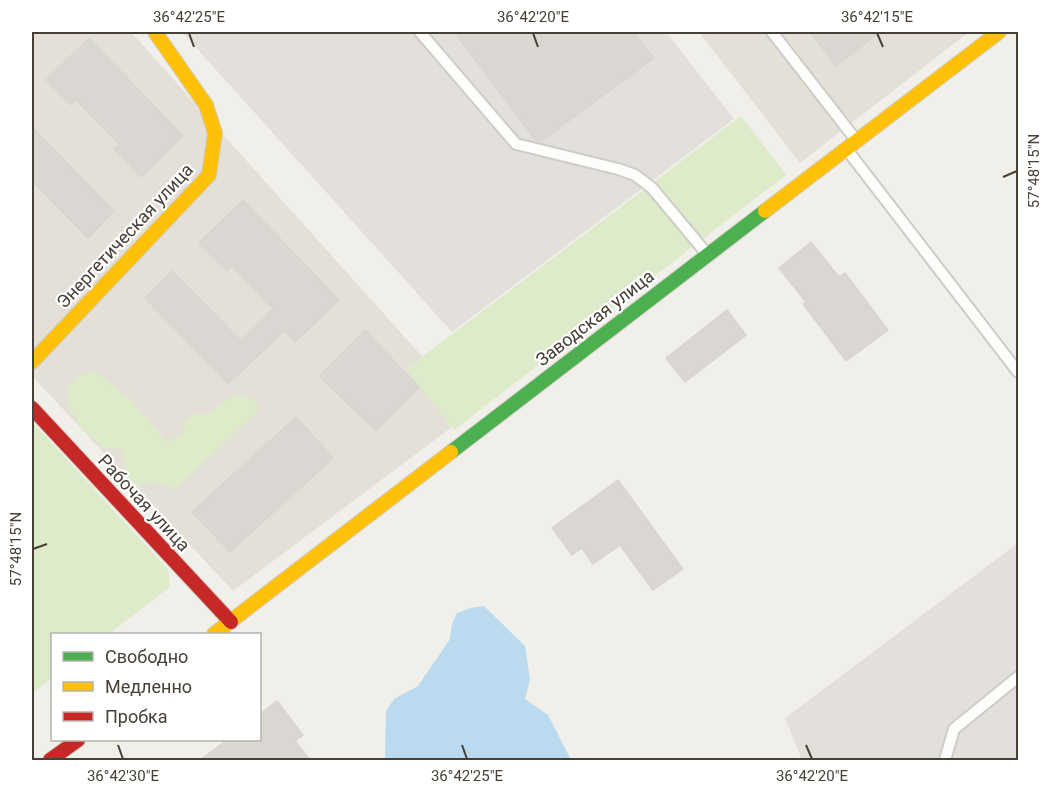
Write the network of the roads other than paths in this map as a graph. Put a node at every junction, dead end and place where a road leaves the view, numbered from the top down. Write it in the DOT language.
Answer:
graph roads {
  1 [pos="155,32"];
  2 [pos="420,32"];
  3 [pos="772,32"];
  4 [pos="999,32"];
  5 [pos="851,145"];
  6 [pos="708,255"];
  7 [pos="32,362"];
  8 [pos="1018,372"];
  9 [pos="32,408"];
  10 [pos="231,622"];
  11 [pos="215,633"];
  12 [pos="1018,677"];
  13 [pos="77,741"];
  14 [pos="50,760"];
  15 [pos="945,760"];
  1 -- 7 [label="street, Энергетическая улица"];
  2 -- 6 [label="lane"];
  3 -- 5 [label="lane"];
  4 -- 5 [label="street, Заводская улица"];
  5 -- 6 [label="street, Заводская улица"];
  5 -- 8 [label="lane"];
  6 -- 10 [label="street, Заводская улица"];
  9 -- 10 [label="street, Рабочая улица"];
  10 -- 11 [label="street, Заводская улица"];
  12 -- 15 [label="lane"];
  13 -- 14 [label="street"];
}
